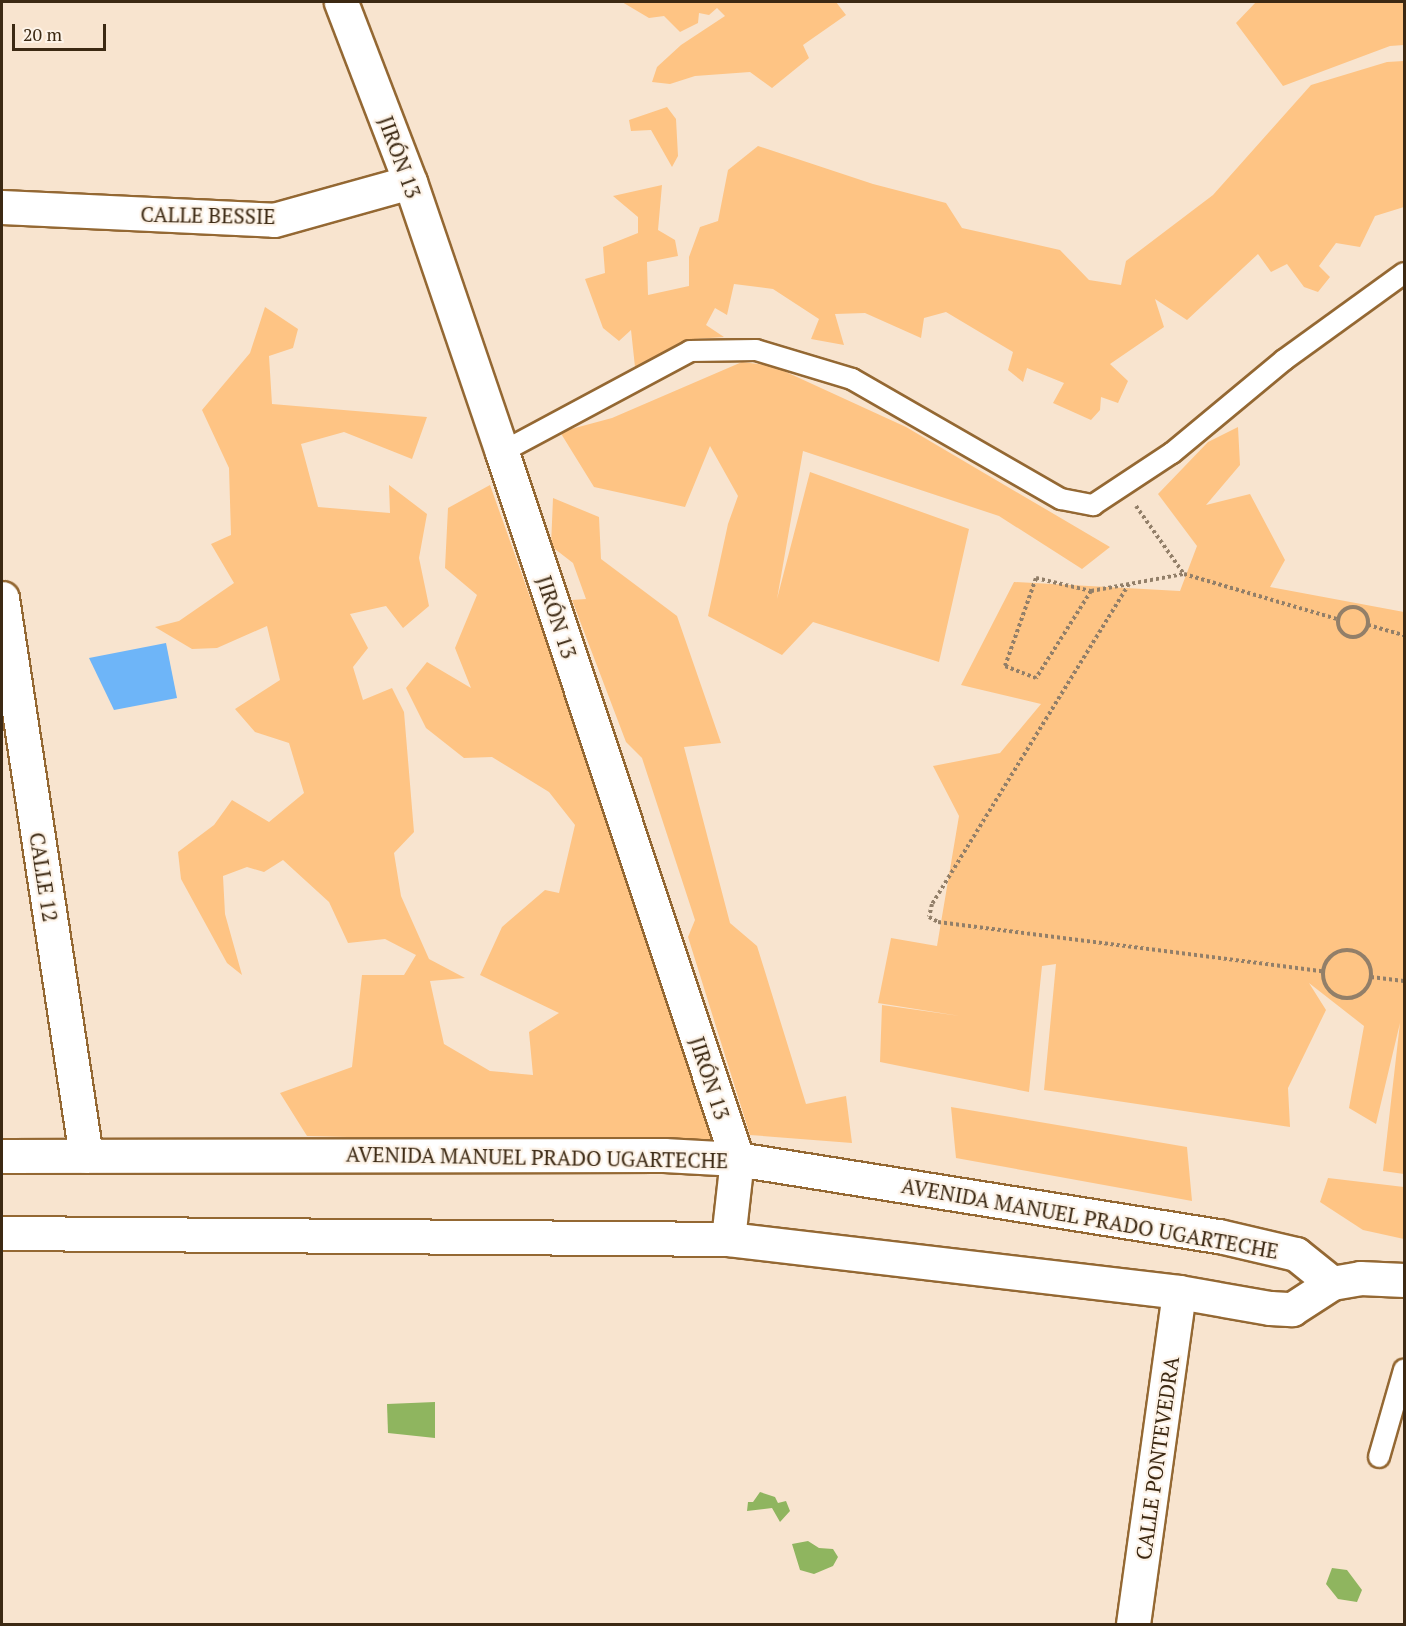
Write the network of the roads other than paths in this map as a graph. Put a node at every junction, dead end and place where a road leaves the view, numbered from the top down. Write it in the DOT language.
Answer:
graph roads {
  1 [pos="341,2"];
  2 [pos="410,182"];
  3 [pos="2,207"];
  4 [pos="1404,273"];
  5 [pos="502,452"];
  6 [pos="2,598"];
  7 [pos="2,1156"];
  8 [pos="86,1156"];
  9 [pos="737,1159"];
  10 [pos="2,1233"];
  11 [pos="728,1239"];
  12 [pos="1404,1280"];
  13 [pos="1332,1283"];
  14 [pos="1179,1292"];
  15 [pos="1404,1370"];
  16 [pos="1379,1457"];
  17 [pos="1133,1624"];
  1 -- 2 [label="street, JIRÓN 13"];
  2 -- 3 [label="street, CALLE BESSIE"];
  2 -- 5 [label="street, JIRÓN 13"];
  4 -- 5 [label="lane"];
  5 -- 9 [label="street, JIRÓN 13"];
  6 -- 8 [label="street, CALLE 12"];
  7 -- 8 [label="street, AVENIDA MANUEL PRADO UGARTECHE"];
  8 -- 9 [label="street, AVENIDA MANUEL PRADO UGARTECHE"];
  9 -- 11 [label="street, JIRÓN 13"];
  9 -- 13 [label="street, AVENIDA MANUEL PRADO UGARTECHE"];
  10 -- 11 [label="street"];
  11 -- 14 [label="street"];
  12 -- 13 [label="street"];
  13 -- 14 [label="street"];
  14 -- 17 [label="street, CALLE PONTEVEDRA"];
  15 -- 16 [label="lane"];
}
